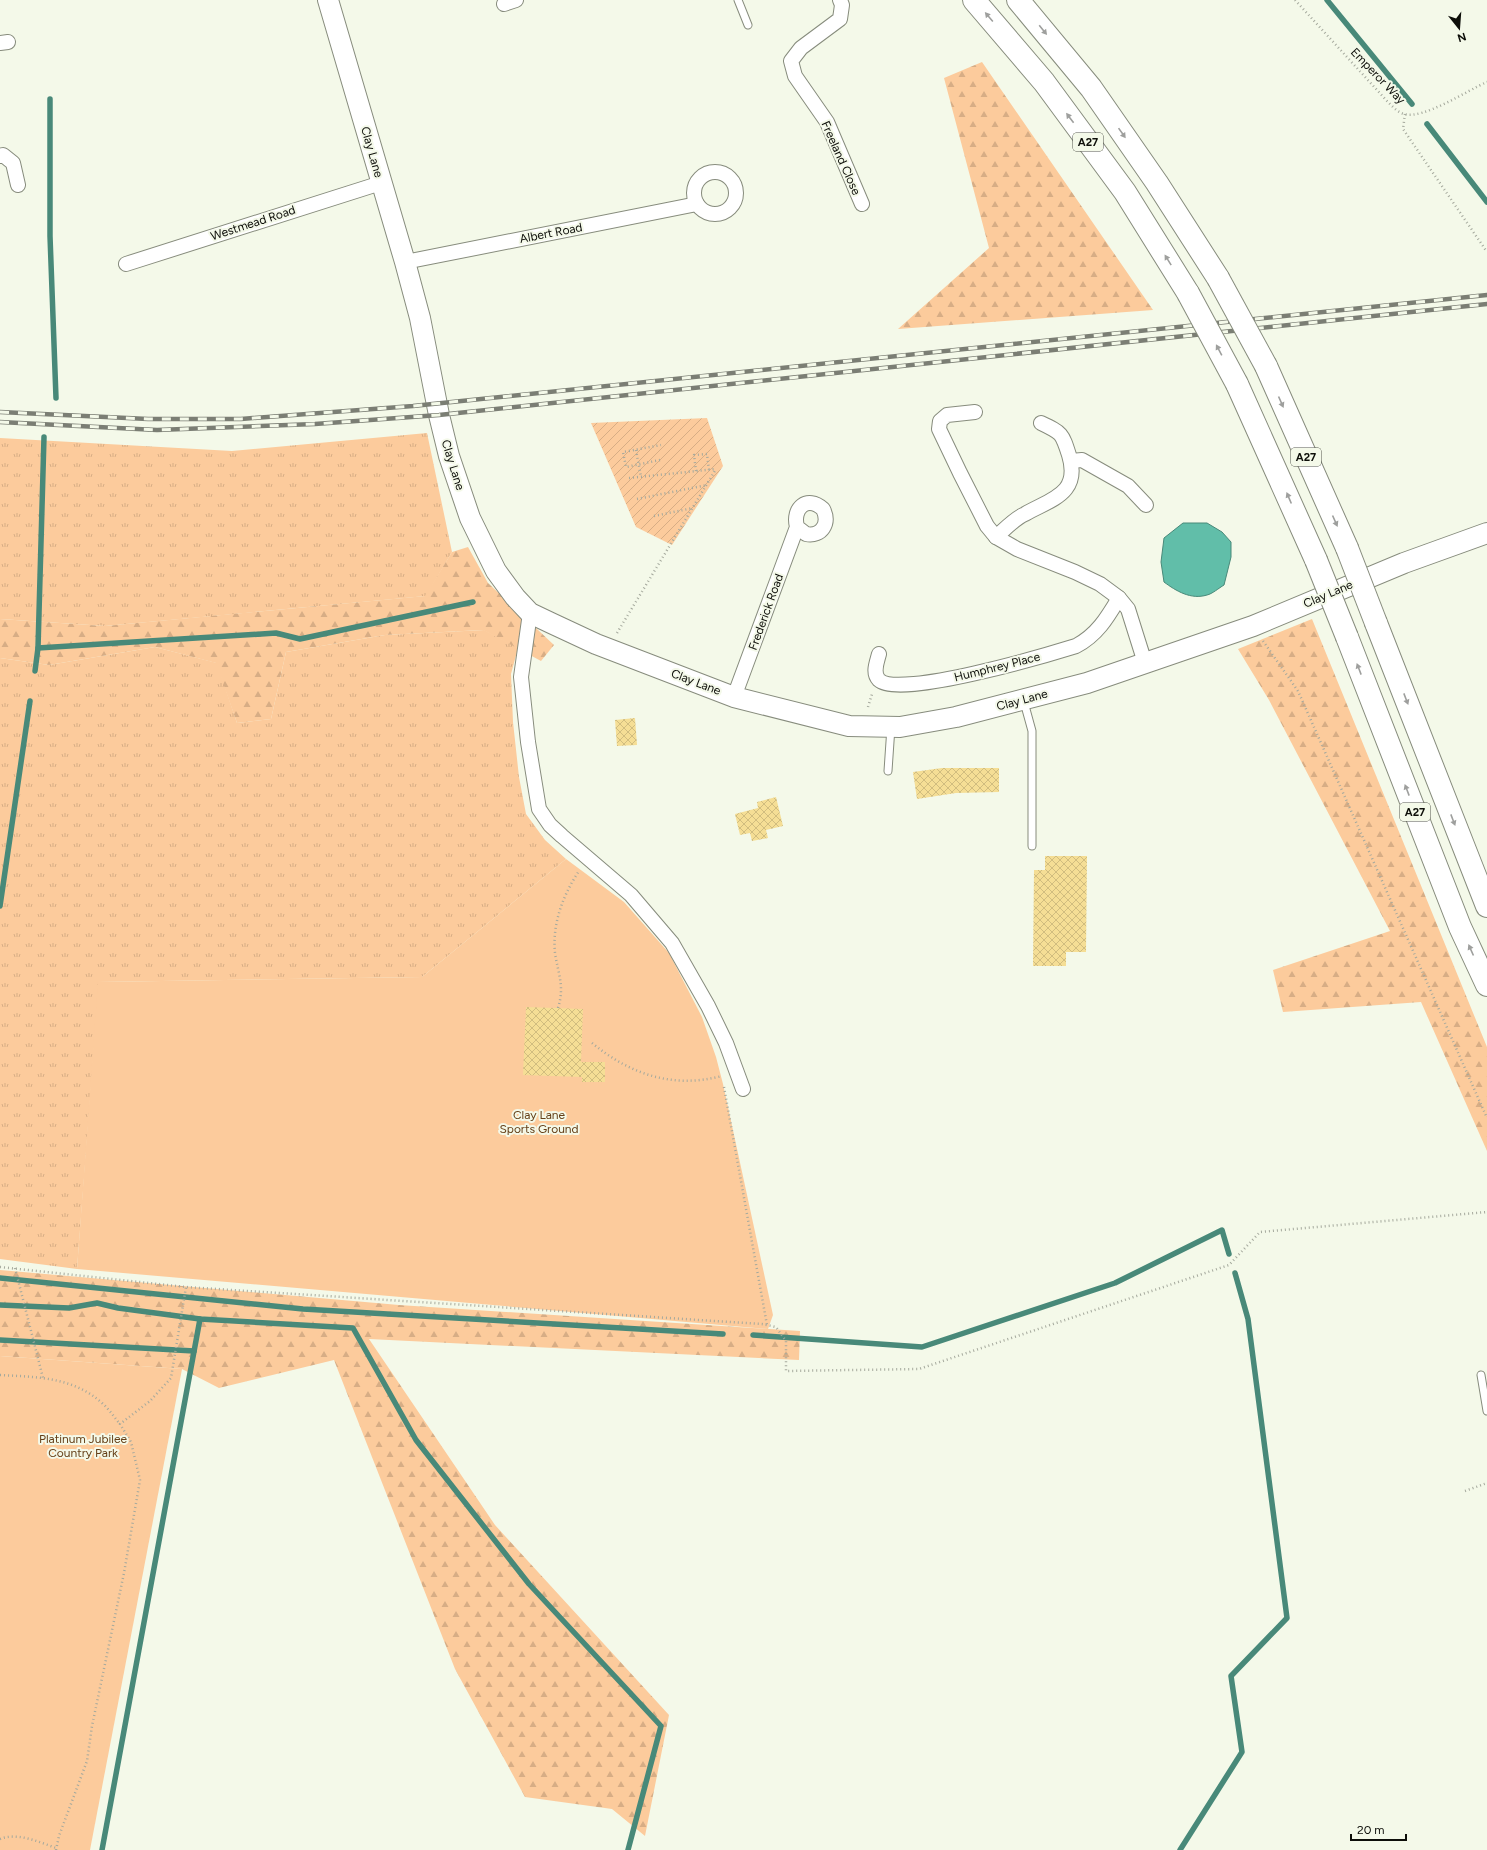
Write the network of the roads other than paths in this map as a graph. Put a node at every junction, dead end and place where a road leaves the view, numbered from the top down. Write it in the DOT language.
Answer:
graph roads {
  1 [pos="328,0"];
  2 [pos="738,0"];
  3 [pos="840,0"];
  4 [pos="974,0"];
  5 [pos="1018,0"];
  6 [pos="748,25"];
  7 [pos="0,156"];
  8 [pos="381,183"];
  9 [pos="18,185"];
  10 [pos="697,204"];
  11 [pos="862,204"];
  12 [pos="405,262"];
  13 [pos="126,264"];
  14 [pos="975,412"];
  15 [pos="1041,424"];
  16 [pos="1071,462"];
  17 [pos="1146,505"];
  18 [pos="797,527"];
  19 [pos="1487,533"];
  20 [pos="996,537"];
  21 [pos="1119,598"];
  22 [pos="530,613"];
  23 [pos="878,654"];
  24 [pos="1145,663"];
  25 [pos="734,697"];
  26 [pos="1023,700"];
  27 [pos="891,726"];
  28 [pos="888,771"];
  29 [pos="1032,846"];
  30 [pos="1487,906"];
  31 [pos="1487,985"];
  32 [pos="743,1089"];
  33 [pos="1481,1375"];
  34 [pos="1487,1411"];
  1 -- 8 [label="street, Clay Lane"];
  2 -- 6 [label="lane"];
  3 -- 11 [label="street, Freeland Close"];
  31 -- 4 [label="highway, A27, one-way, bridge"];
  5 -- 30 [label="highway, A27, one-way, bridge"];
  7 -- 9 [label="street"];
  8 -- 12 [label="street, Clay Lane"];
  8 -- 13 [label="street, Westmead Road"];
  10 -- 12 [label="street, Albert Road"];
  12 -- 22 [label="street, Clay Lane"];
  14 -- 20 [label="street"];
  15 -- 16 [label="street"];
  16 -- 17 [label="street"];
  16 -- 20 [label="street"];
  18 -- 25 [label="street, Frederick Road"];
  19 -- 24 [label="street, Clay Lane"];
  20 -- 21 [label="street"];
  21 -- 23 [label="street, Humphrey Place"];
  21 -- 24 [label="street"];
  22 -- 25 [label="street, Clay Lane"];
  22 -- 32 [label="street"];
  24 -- 26 [label="street, Clay Lane"];
  25 -- 27 [label="street, Clay Lane"];
  26 -- 27 [label="street, Clay Lane"];
  26 -- 29 [label="lane"];
  27 -- 28 [label="lane"];
  33 -- 34 [label="lane"];
}
